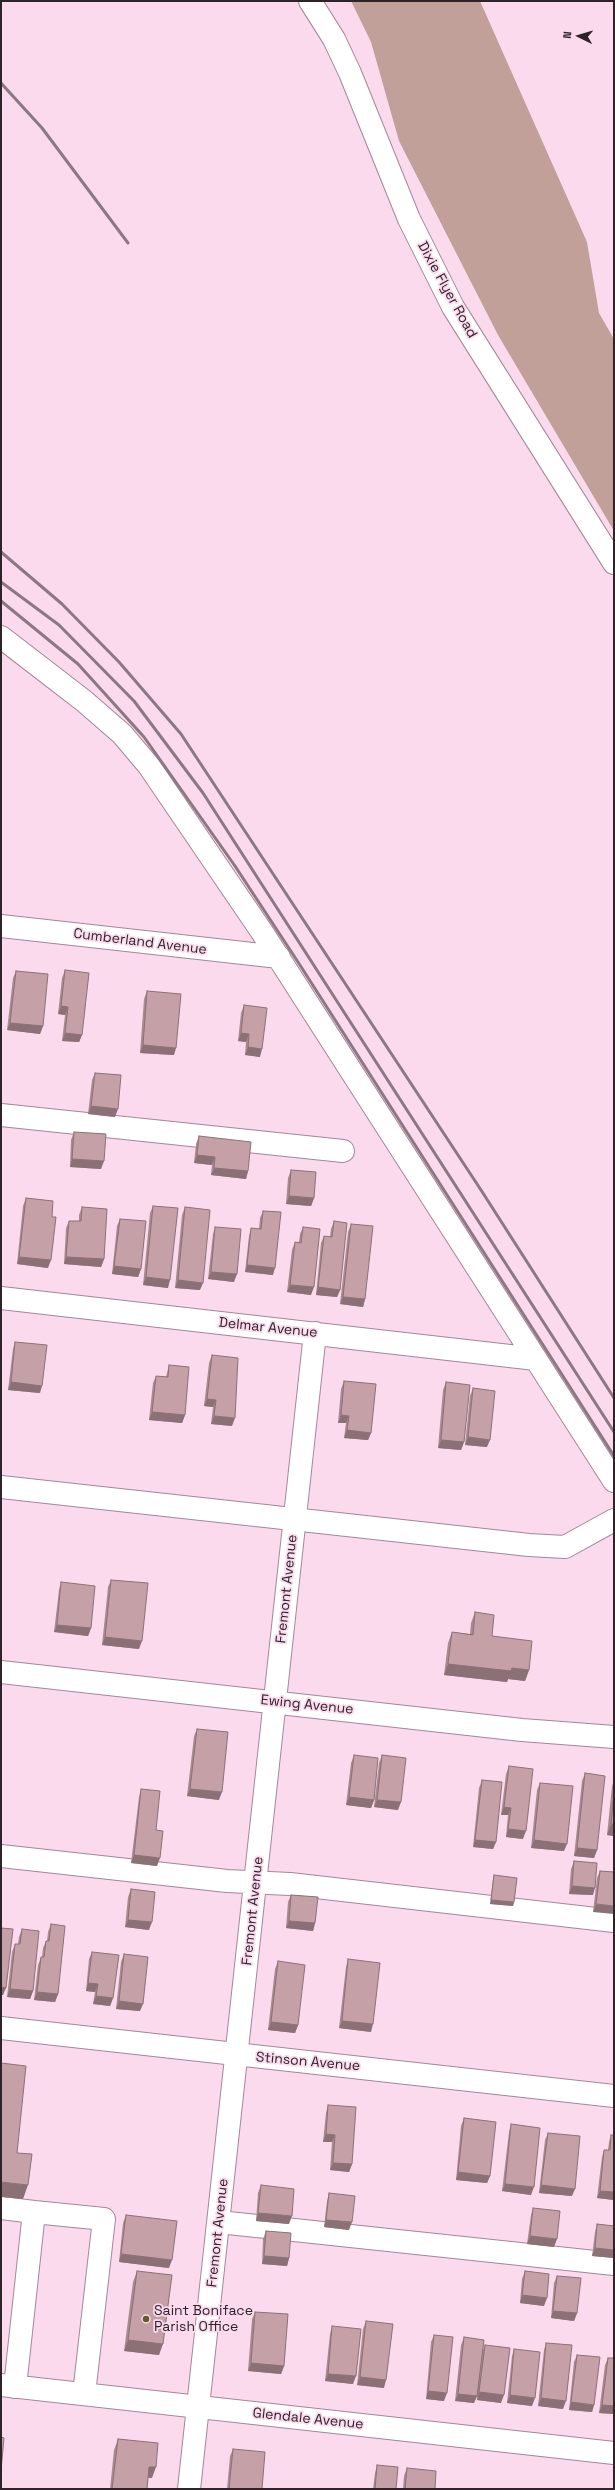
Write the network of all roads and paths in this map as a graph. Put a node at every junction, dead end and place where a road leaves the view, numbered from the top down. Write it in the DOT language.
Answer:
graph roads {
  1 [pos="310,1"];
  2 [pos="614,563"];
  3 [pos="1,637"];
  4 [pos="1,926"];
  5 [pos="279,958"];
  6 [pos="1,1115"];
  7 [pos="343,1151"];
  8 [pos="1,1298"];
  9 [pos="315,1332"];
  10 [pos="536,1359"];
  11 [pos="614,1481"];
  12 [pos="1,1488"];
  13 [pos="295,1520"];
  14 [pos="614,1520"];
  15 [pos="1,1672"];
  16 [pos="275,1702"];
  17 [pos="614,1737"];
  18 [pos="1,1856"];
  19 [pos="256,1883"];
  20 [pos="614,1921"];
  21 [pos="1,2028"];
  22 [pos="237,2055"];
  23 [pos="614,2096"];
  24 [pos="1,2208"];
  25 [pos="34,2212"];
  26 [pos="219,2222"];
  27 [pos="614,2264"];
  28 [pos="8,2386"];
  29 [pos="84,2394"];
  30 [pos="199,2407"];
  31 [pos="614,2453"];
  32 [pos="189,2489"];
  1 -- 2 [label="street, Dixie Flyer Road"];
  3 -- 5 [label="street"];
  4 -- 5 [label="street, Cumberland Avenue"];
  5 -- 10 [label="street"];
  6 -- 7 [label="street"];
  8 -- 9 [label="street, Delmar Avenue"];
  9 -- 10 [label="street, Delmar Avenue"];
  9 -- 13 [label="street, Fremont Avenue"];
  10 -- 11 [label="street"];
  12 -- 13 [label="street"];
  13 -- 14 [label="street"];
  13 -- 16 [label="street, Fremont Avenue"];
  15 -- 16 [label="street, Ewing Avenue"];
  16 -- 17 [label="street, Ewing Avenue"];
  16 -- 19 [label="street, Fremont Avenue"];
  18 -- 19 [label="street"];
  19 -- 20 [label="street"];
  19 -- 22 [label="street, Fremont Avenue"];
  21 -- 22 [label="street, Stinson Avenue"];
  22 -- 23 [label="street, Stinson Avenue"];
  22 -- 26 [label="street, Fremont Avenue"];
  24 -- 25 [label="street"];
  25 -- 28 [label="street"];
  25 -- 29 [label="street"];
  26 -- 27 [label="street"];
  26 -- 30 [label="street, Fremont Avenue"];
  28 -- 29 [label="street, Glendale Avenue"];
  29 -- 30 [label="street, Glendale Avenue"];
  30 -- 31 [label="street, Glendale Avenue"];
  30 -- 32 [label="street, Fremont Avenue"];
}
